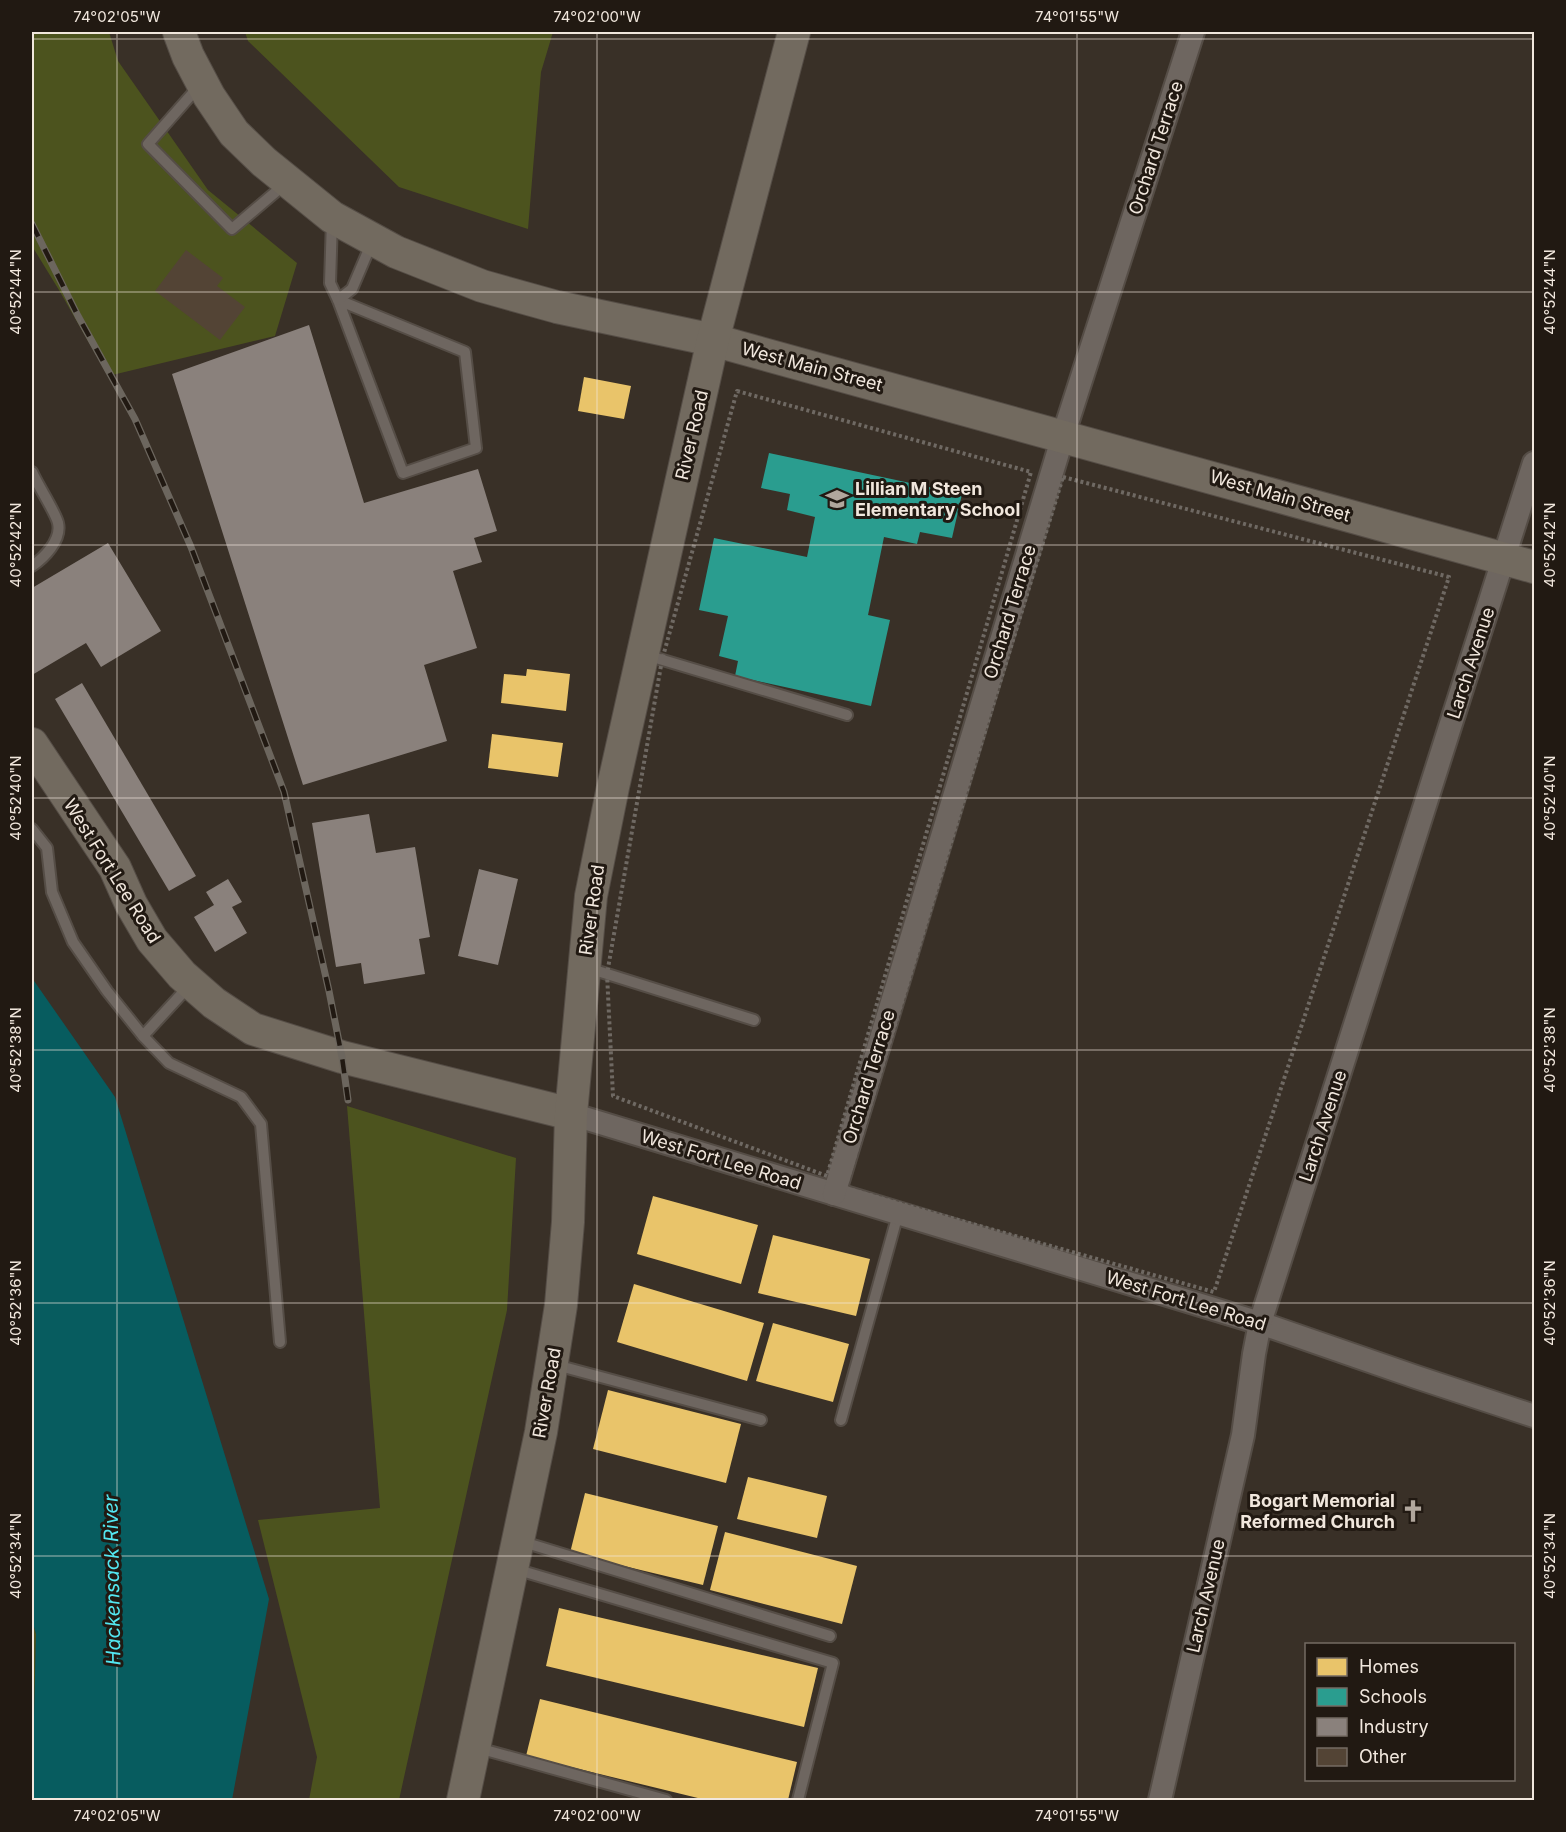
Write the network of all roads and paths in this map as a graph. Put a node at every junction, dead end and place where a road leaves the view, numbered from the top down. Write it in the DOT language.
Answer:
graph roads {
  1 [pos="179,32"];
  2 [pos="794,32"];
  3 [pos="1193,32"];
  4 [pos="202,82"];
  5 [pos="287,182"];
  6 [pos="332,217"];
  7 [pos="372,240"];
  8 [pos="338,300"];
  9 [pos="713,340"];
  10 [pos="1064,436"];
  11 [pos="1534,464"];
  12 [pos="32,472"];
  13 [pos="1063,477"];
  14 [pos="41,492"];
  15 [pos="32,498"];
  16 [pos="1504,558"];
  17 [pos="32,566"];
  18 [pos="1534,567"];
  19 [pos="652,657"];
  20 [pos="847,715"];
  21 [pos="32,744"];
  22 [pos="32,829"];
  23 [pos="596,970"];
  24 [pos="191,983"];
  25 [pos="754,1020"];
  26 [pos="143,1036"];
  27 [pos="571,1114"];
  28 [pos="834,1194"];
  29 [pos="898,1214"];
  30 [pos="1260,1323"];
  31 [pos="280,1342"];
  32 [pos="552,1364"];
  33 [pos="1534,1416"];
  34 [pos="762,1420"];
  35 [pos="841,1420"];
  36 [pos="516,1554"];
  37 [pos="830,1636"];
  38 [pos="474,1748"];
  39 [pos="463,1800"];
  40 [pos="666,1800"];
  41 [pos="798,1800"];
  42 [pos="1160,1800"];
  1 -- 4 [label="main road, West Main Street"];
  2 -- 9 [label="main road, River Road"];
  3 -- 10 [label="street, Orchard Terrace"];
  4 -- 5 [label="main road, West Main Street"];
  4 -- 5 [label="lane"];
  5 -- 6 [label="main road, West Main Street"];
  6 -- 7 [label="main road, West Main Street"];
  6 -- 8 [label="lane"];
  7 -- 8 [label="lane"];
  7 -- 9 [label="main road, West Main Street"];
  8 -- 8 [label="lane"];
  9 -- 10 [label="main road, West Main Street"];
  9 -- 19 [label="main road, River Road"];
  10 -- 16 [label="main road, West Main Street"];
  10 -- 28 [label="street, Orchard Terrace"];
  11 -- 16 [label="street, Larch Avenue"];
  12 -- 14 [label="lane"];
  13 -- 13 [label="path"];
  14 -- 15 [label="lane"];
  14 -- 17 [label="lane"];
  16 -- 18 [label="main road, West Main Street"];
  16 -- 30 [label="street, Larch Avenue"];
  19 -- 20 [label="lane"];
  19 -- 23 [label="path"];
  19 -- 23 [label="main road, River Road"];
  19 -- 23 [label="path"];
  21 -- 24 [label="main road, West Fort Lee Road"];
  22 -- 26 [label="lane"];
  23 -- 25 [label="lane"];
  23 -- 27 [label="main road, River Road"];
  24 -- 26 [label="lane"];
  24 -- 27 [label="main road, West Fort Lee Road"];
  26 -- 31 [label="lane"];
  27 -- 28 [label="street, West Fort Lee Road"];
  27 -- 32 [label="main road, River Road"];
  28 -- 29 [label="street, West Fort Lee Road"];
  29 -- 30 [label="street, West Fort Lee Road"];
  29 -- 35 [label="lane"];
  30 -- 33 [label="street, West Fort Lee Road"];
  30 -- 42 [label="street, Larch Avenue"];
  32 -- 34 [label="lane"];
  32 -- 36 [label="main road, River Road"];
  36 -- 37 [label="lane"];
  36 -- 38 [label="main road, River Road"];
  36 -- 41 [label="lane"];
  38 -- 39 [label="main road, River Road"];
  38 -- 40 [label="lane"];
}
